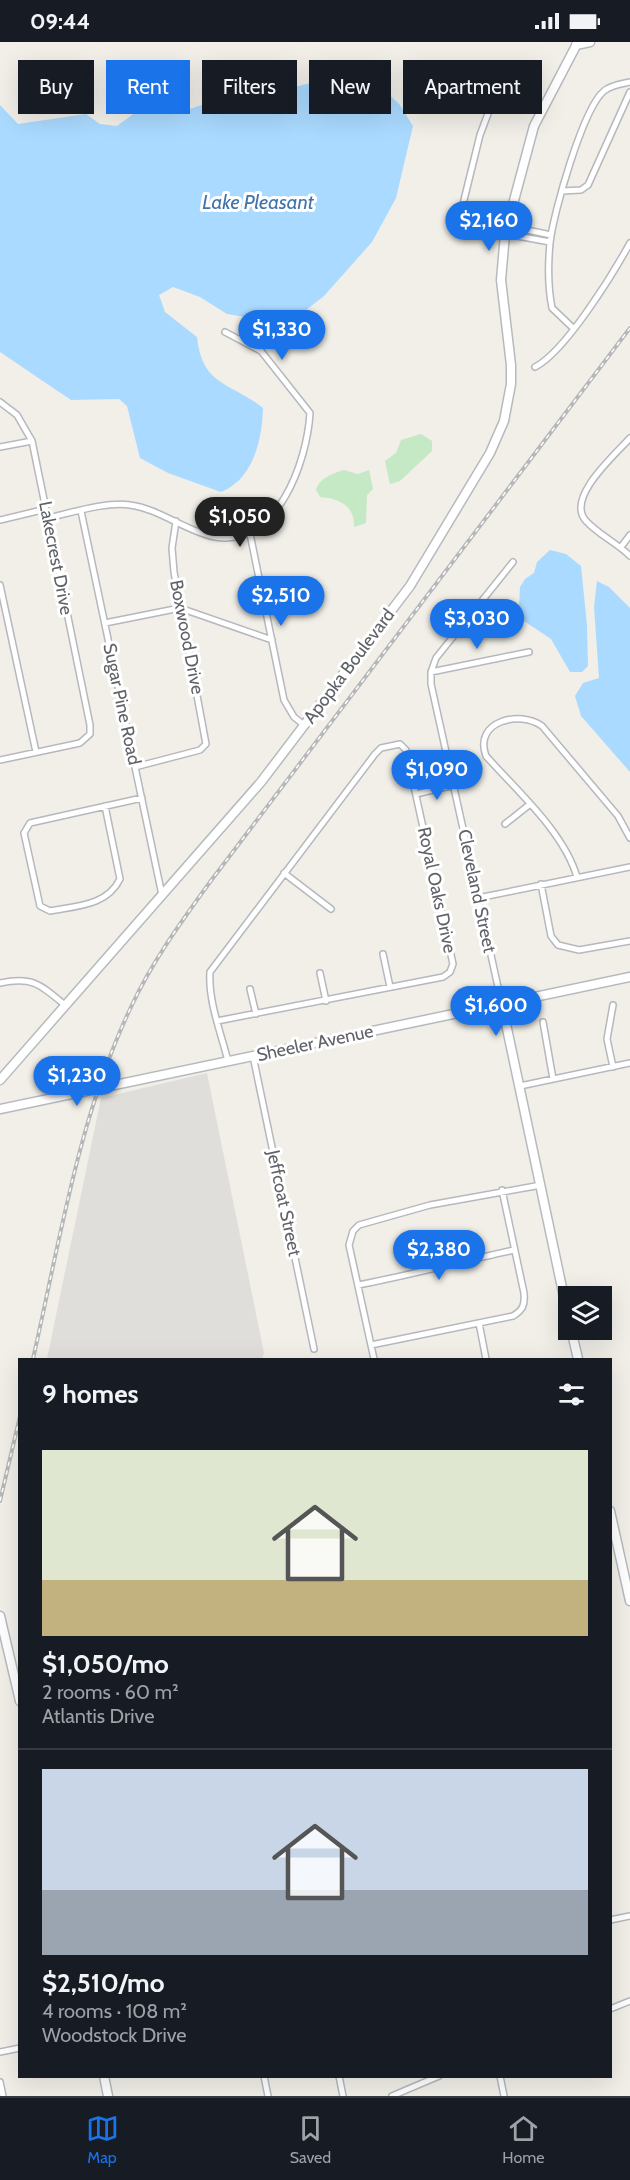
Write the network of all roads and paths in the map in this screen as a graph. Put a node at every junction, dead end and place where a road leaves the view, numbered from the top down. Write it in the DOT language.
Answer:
graph roads {
  1 [pos="591,42"];
  2 [pos="577,44"];
  3 [pos="630,82"];
  4 [pos="630,92"];
  5 [pos="488,114"];
  6 [pos="562,192"];
  7 [pos="506,230"];
  8 [pos="551,235"];
  9 [pos="550,242"];
  10 [pos="630,243"];
  11 [pos="573,328"];
  12 [pos="225,332"];
  13 [pos="535,367"];
  14 [pos="0,402"];
  15 [pos="630,438"];
  16 [pos="32,441"];
  17 [pos="0,447"];
  18 [pos="46,509"];
  19 [pos="81,511"];
  20 [pos="48,518"];
  21 [pos="0,520"];
  22 [pos="176,521"];
  23 [pos="250,534"];
  24 [pos="630,535"];
  25 [pos="621,547"];
  26 [pos="630,556"];
  27 [pos="513,562"];
  28 [pos="0,585"];
  29 [pos="180,608"];
  30 [pos="105,623"];
  31 [pos="272,640"];
  32 [pos="529,652"];
  33 [pos="431,672"];
  34 [pos="304,725"];
  35 [pos="36,752"];
  36 [pos="0,760"];
  37 [pos="135,767"];
  38 [pos="454,785"];
  39 [pos="416,794"];
  40 [pos="142,798"];
  41 [pos="529,805"];
  42 [pos="105,806"];
  43 [pos="505,824"];
  44 [pos="630,838"];
  45 [pos="630,867"];
  46 [pos="284,873"];
  47 [pos="577,877"];
  48 [pos="541,884"];
  49 [pos="162,897"];
  50 [pos="478,898"];
  51 [pos="331,909"];
  52 [pos="630,941"];
  53 [pos="383,954"];
  54 [pos="320,973"];
  55 [pos="630,977"];
  56 [pos="0,983"];
  57 [pos="390,987"];
  58 [pos="250,988"];
  59 [pos="326,1001"];
  60 [pos="502,1005"];
  61 [pos="613,1005"];
  62 [pos="66,1006"];
  63 [pos="256,1014"];
  64 [pos="218,1021"];
  65 [pos="543,1022"];
  66 [pos="253,1056"];
  67 [pos="228,1062"];
  68 [pos="630,1063"];
  69 [pos="613,1067"];
  70 [pos="553,1079"];
  71 [pos="0,1080"];
  72 [pos="520,1086"];
  73 [pos="0,1109"];
  74 [pos="541,1185"];
  75 [pos="502,1190"];
  76 [pos="514,1250"];
  77 [pos="358,1286"];
  78 [pos="562,1286"];
  79 [pos="478,1323"];
  80 [pos="574,1340"];
  81 [pos="371,1345"];
  82 [pos="314,1349"];
  83 [pos="374,1358"];
  84 [pos="486,1358"];
  85 [pos="578,1358"];
  86 [pos="612,1520"];
  87 [pos="630,1601"];
  88 [pos="0,1616"];
  89 [pos="18,1692"];
  90 [pos="630,1916"];
  91 [pos="612,1920"];
  92 [pos="630,2001"];
  93 [pos="612,2008"];
  94 [pos="18,2048"];
  95 [pos="0,2052"];
  96 [pos="104,2078"];
  97 [pos="264,2078"];
  98 [pos="339,2078"];
  99 [pos="416,2078"];
  100 [pos="434,2078"];
  101 [pos="501,2078"];
  102 [pos="0,2082"];
  103 [pos="418,2084"];
  104 [pos="3,2096"];
  105 [pos="108,2096"];
  106 [pos="268,2096"];
  107 [pos="343,2096"];
  108 [pos="392,2096"];
  109 [pos="504,2096"];
  1 -- 2 [label="street"];
  2 -- 7 [label="street, Apopka Boulevard"];
  3 -- 6 [label="street"];
  4 -- 6 [label="street"];
  5 -- 7 [label="street"];
  6 -- 8 [label="street"];
  7 -- 8 [label="street"];
  7 -- 9 [label="street"];
  7 -- 34 [label="street, Apopka Boulevard"];
  8 -- 9 [label="street"];
  9 -- 11 [label="street"];
  10 -- 11 [label="street"];
  11 -- 13 [label="street"];
  12 -- 23 [label="street"];
  14 -- 16 [label="street, Lakecrest Drive"];
  15 -- 25 [label="street"];
  16 -- 17 [label="street"];
  16 -- 18 [label="street, Lakecrest Drive"];
  18 -- 20 [label="street, Lakecrest Drive"];
  18 -- 21 [label="street"];
  19 -- 20 [label="street"];
  19 -- 22 [label="street"];
  19 -- 30 [label="street, Sugar Pine Road"];
  20 -- 35 [label="street, Lakecrest Drive"];
  22 -- 23 [label="street"];
  22 -- 29 [label="street, Boxwood Drive"];
  23 -- 31 [label="street"];
  24 -- 25 [label="street"];
  25 -- 26 [label="street"];
  27 -- 33 [label="street"];
  28 -- 35 [label="street"];
  29 -- 30 [label="street"];
  29 -- 31 [label="street"];
  29 -- 37 [label="street, Boxwood Drive"];
  30 -- 37 [label="street, Sugar Pine Road"];
  31 -- 34 [label="street"];
  32 -- 33 [label="street"];
  33 -- 38 [label="street, Cleveland Street"];
  34 -- 49 [label="street, Apopka Boulevard"];
  35 -- 36 [label="street"];
  37 -- 40 [label="street, Sugar Pine Road"];
  38 -- 39 [label="street"];
  38 -- 50 [label="street, Cleveland Street"];
  39 -- 46 [label="street, Royal Oaks Drive"];
  39 -- 57 [label="street, Royal Oaks Drive"];
  40 -- 42 [label="street"];
  40 -- 49 [label="street, Sugar Pine Road"];
  41 -- 43 [label="street"];
  41 -- 44 [label="street"];
  41 -- 47 [label="street"];
  42 -- 42 [label="street"];
  45 -- 47 [label="street"];
  46 -- 51 [label="street"];
  46 -- 64 [label="street, Royal Oaks Drive"];
  47 -- 48 [label="street"];
  48 -- 50 [label="street"];
  48 -- 52 [label="street"];
  49 -- 62 [label="street, Apopka Boulevard"];
  50 -- 60 [label="street, Cleveland Street"];
  53 -- 57 [label="street"];
  54 -- 59 [label="street"];
  55 -- 60 [label="street, Sheeler Avenue"];
  56 -- 62 [label="street"];
  57 -- 59 [label="street, Royal Oaks Drive"];
  58 -- 63 [label="street"];
  59 -- 63 [label="street, Royal Oaks Drive"];
  60 -- 66 [label="street, Sheeler Avenue"];
  60 -- 72 [label="street, Cleveland Street"];
  61 -- 69 [label="street"];
  62 -- 71 [label="street, Apopka Boulevard"];
  63 -- 64 [label="street, Royal Oaks Drive"];
  64 -- 67 [label="street, Royal Oaks Drive"];
  65 -- 70 [label="street"];
  66 -- 67 [label="street, Sheeler Avenue"];
  66 -- 82 [label="street, Jeffcoat Street"];
  67 -- 73 [label="street, Sheeler Avenue"];
  68 -- 69 [label="street"];
  69 -- 70 [label="street"];
  70 -- 72 [label="street"];
  72 -- 74 [label="street, Cleveland Street"];
  74 -- 75 [label="street"];
  74 -- 78 [label="street, Cleveland Street"];
  75 -- 76 [label="street"];
  75 -- 77 [label="street"];
  76 -- 77 [label="street"];
  76 -- 79 [label="street"];
  77 -- 81 [label="street"];
  79 -- 81 [label="street"];
  79 -- 84 [label="street"];
  80 -- 85 [label="street"];
  81 -- 83 [label="street"];
  86 -- 87 [label="street"];
  88 -- 89 [label="street"];
  90 -- 91 [label="street"];
  92 -- 93 [label="street"];
  94 -- 95 [label="street"];
  96 -- 105 [label="street"];
  97 -- 106 [label="street"];
  98 -- 107 [label="street"];
  99 -- 103 [label="street"];
  100 -- 103 [label="street"];
  101 -- 109 [label="street"];
  102 -- 104 [label="street"];
  103 -- 108 [label="street"];
}
